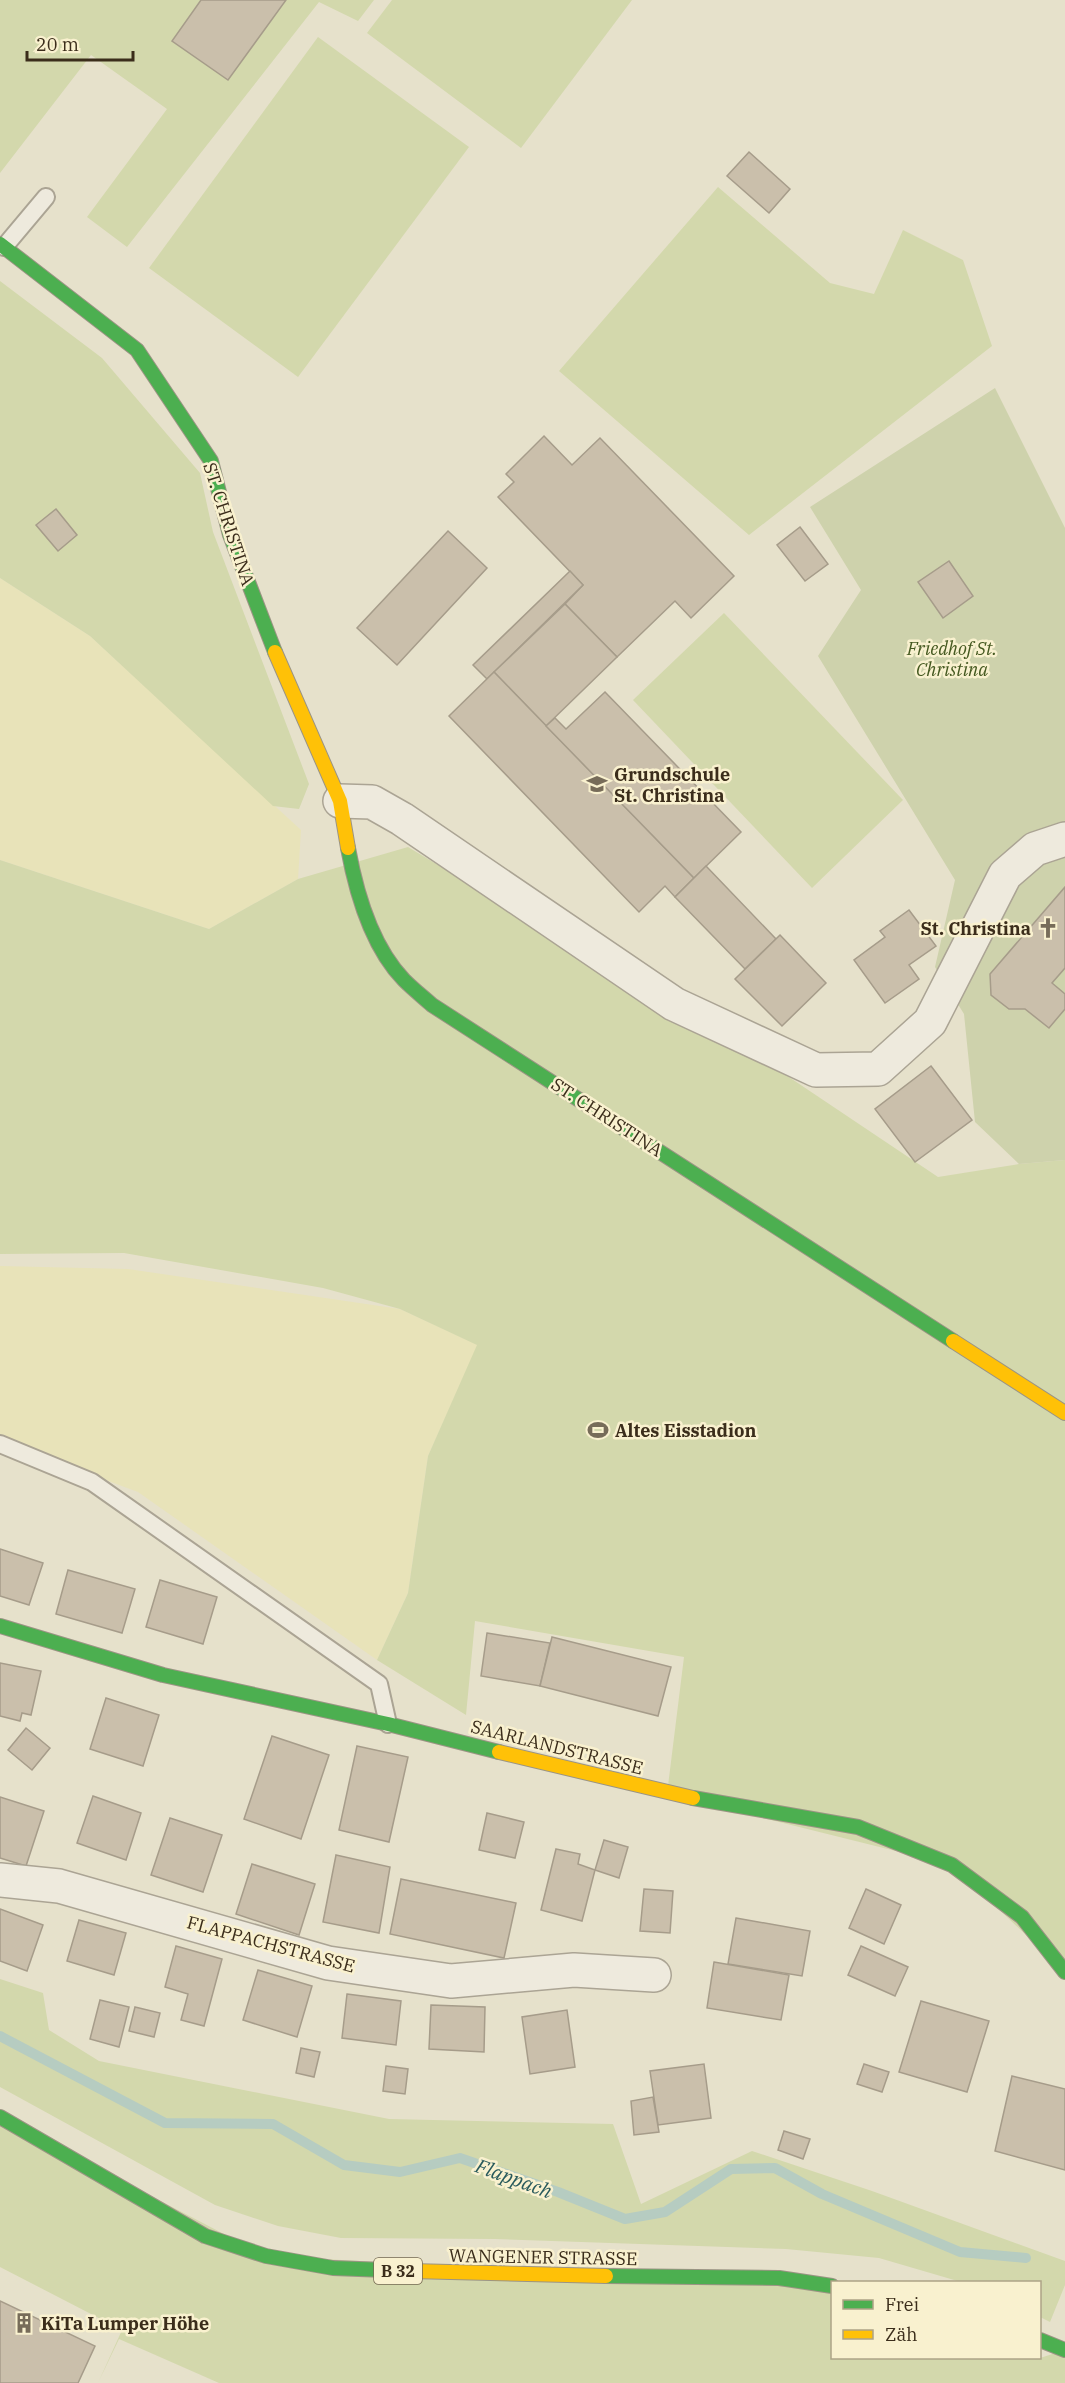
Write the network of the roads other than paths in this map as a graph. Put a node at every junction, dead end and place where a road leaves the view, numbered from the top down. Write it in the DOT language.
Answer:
graph roads {
  1 [pos="46,197"];
  2 [pos="2,245"];
  3 [pos="340,801"];
  4 [pos="1065,839"];
  5 [pos="1065,1413"];
  6 [pos="0,1443"];
  7 [pos="0,1626"];
  8 [pos="388,1724"];
  9 [pos="0,1880"];
  10 [pos="1065,1972"];
  11 [pos="654,1975"];
  12 [pos="0,2117"];
  13 [pos="831,2286"];
  14 [pos="1041,2340"];
  15 [pos="1065,2350"];
  1 -- 2 [label="lane"];
  2 -- 3 [label="street, ST. CHRISTINA"];
  3 -- 4 [label="street"];
  3 -- 5 [label="street, ST. CHRISTINA"];
  6 -- 8 [label="lane"];
  7 -- 8 [label="street, SAARLANDSTRASSE"];
  8 -- 10 [label="street, SAARLANDSTRASSE"];
  9 -- 11 [label="street, FLAPPACHSTRASSE"];
  12 -- 13 [label="street, WANGENER STRASSE / B 32"];
  14 -- 15 [label="street"];
}
